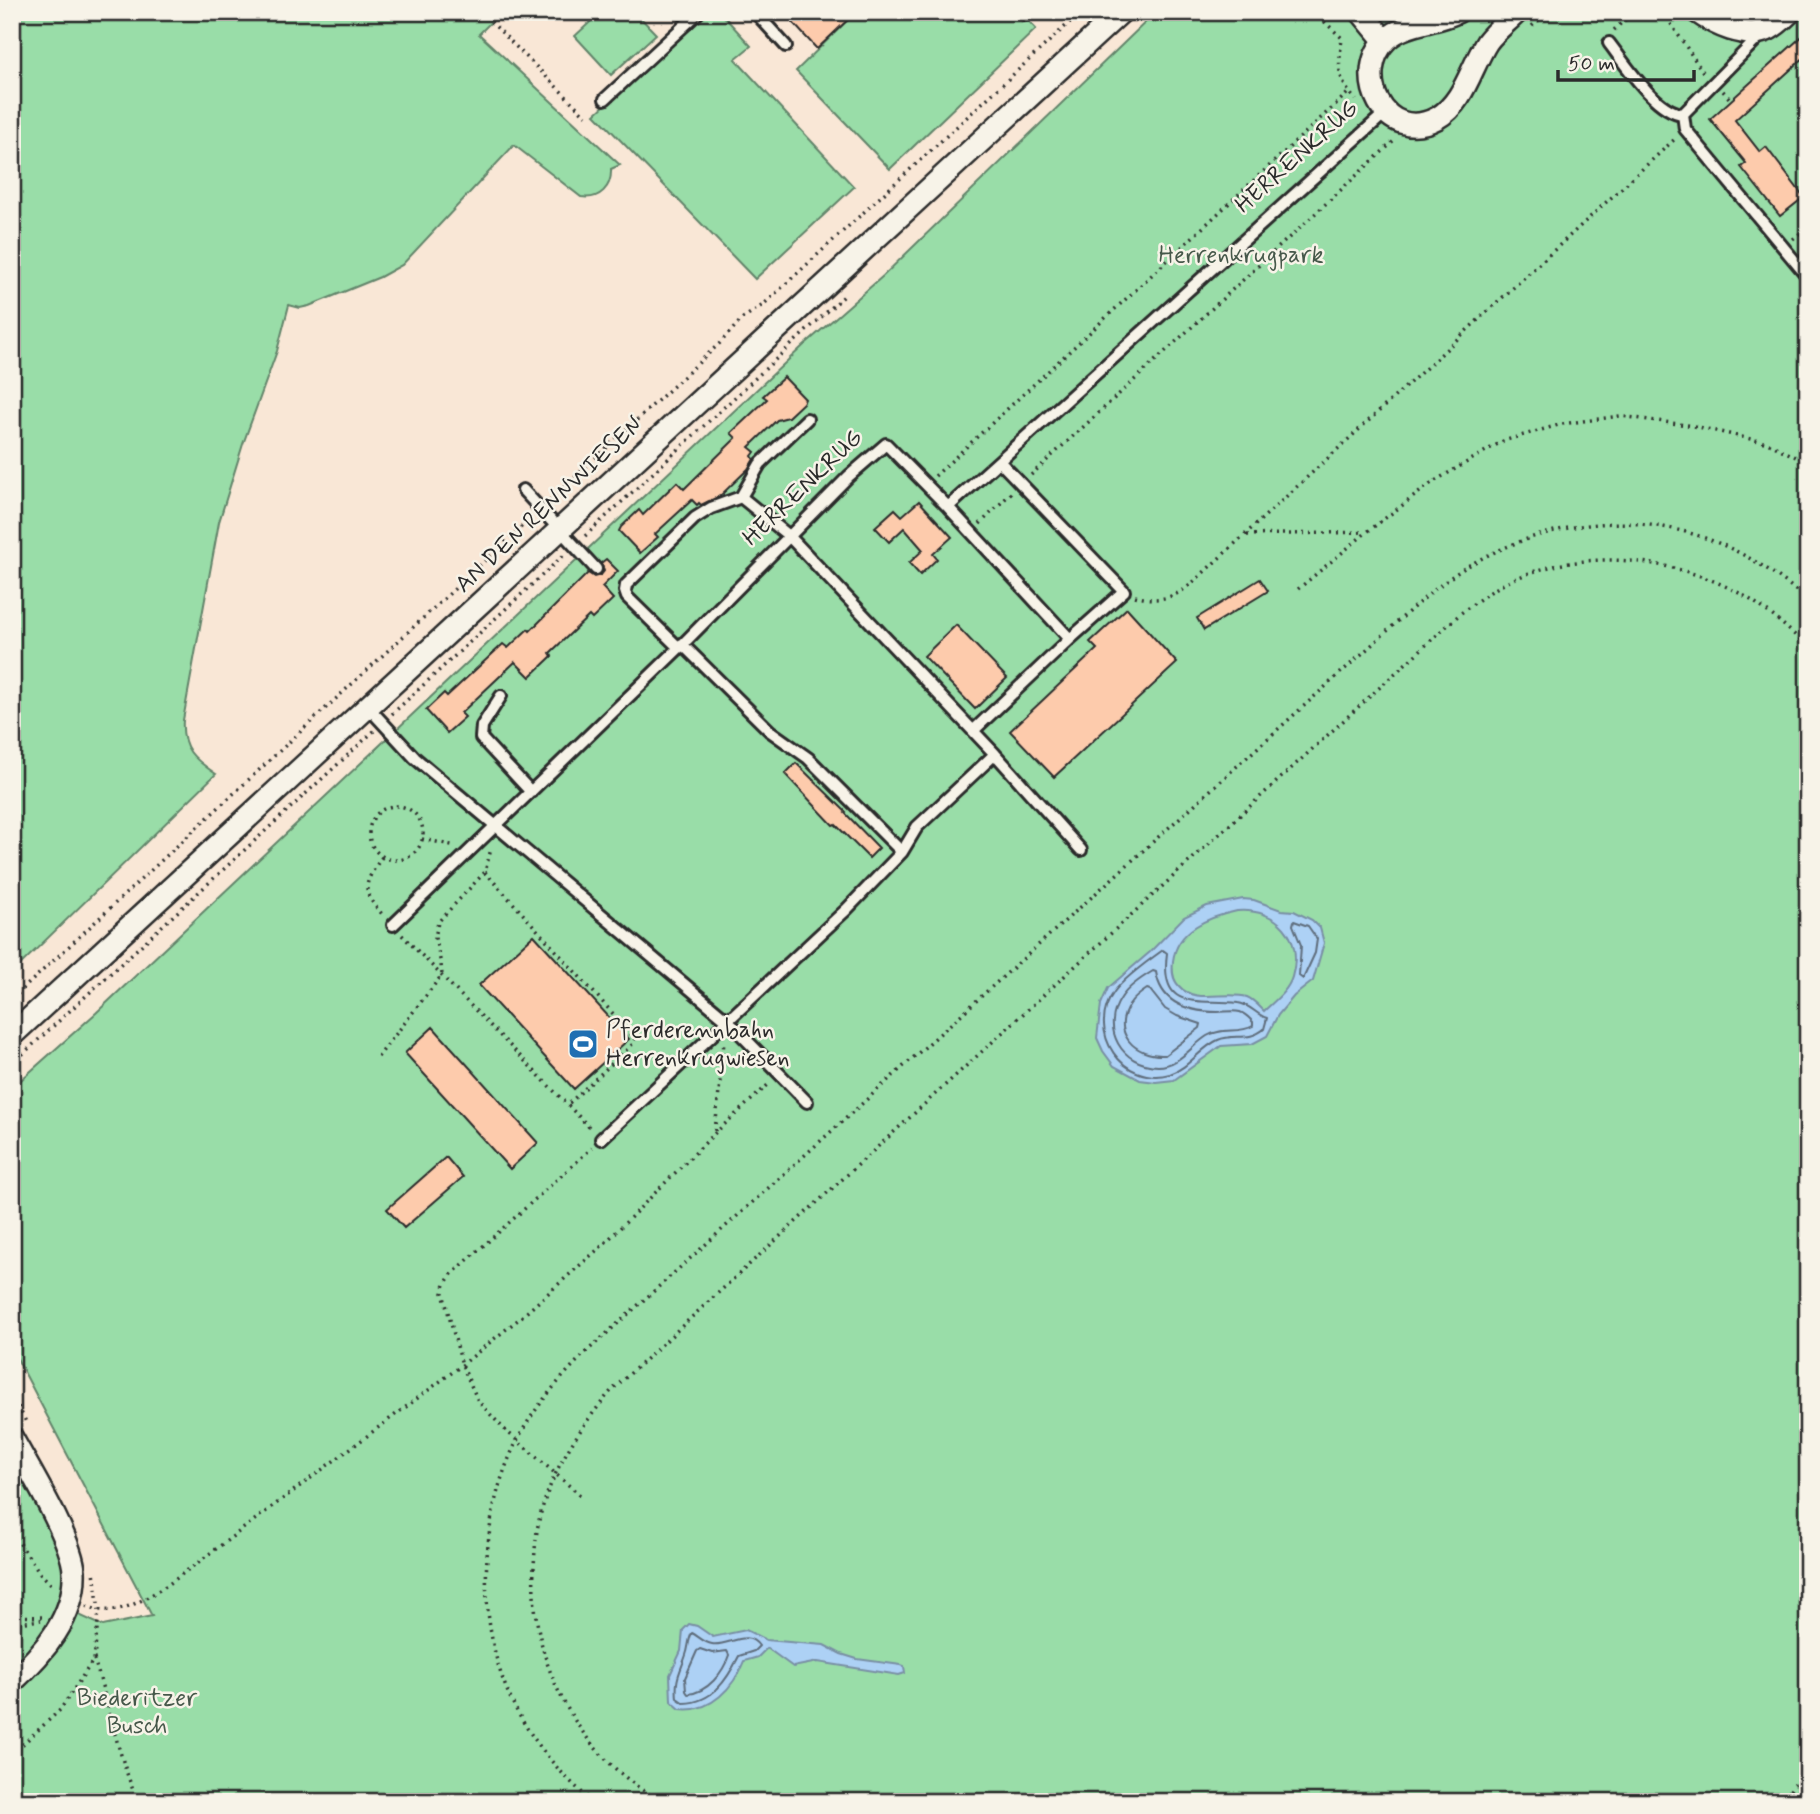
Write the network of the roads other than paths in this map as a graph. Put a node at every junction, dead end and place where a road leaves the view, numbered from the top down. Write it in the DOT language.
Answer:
graph roads {
  1 [pos="699,12"];
  2 [pos="755,12"];
  3 [pos="1121,12"];
  4 [pos="1360,12"];
  5 [pos="1457,12"];
  6 [pos="1517,12"];
  7 [pos="1697,12"];
  8 [pos="1790,12"];
  9 [pos="1765,31"];
  10 [pos="1385,41"];
  11 [pos="1609,43"];
  12 [pos="786,46"];
  13 [pos="605,99"];
  14 [pos="1385,113"];
  15 [pos="1683,114"];
  16 [pos="1808,277"];
  17 [pos="807,419"];
  18 [pos="999,461"];
  19 [pos="523,490"];
  20 [pos="741,497"];
  21 [pos="948,508"];
  22 [pos="789,536"];
  23 [pos="567,539"];
  24 [pos="596,569"];
  25 [pos="1070,639"];
  26 [pos="680,646"];
  27 [pos="501,696"];
  28 [pos="368,707"];
  29 [pos="974,730"];
  30 [pos="995,754"];
  31 [pos="531,792"];
  32 [pos="494,828"];
  33 [pos="1081,850"];
  34 [pos="902,852"];
  35 [pos="393,925"];
  36 [pos="727,1020"];
  37 [pos="12,1035"];
  38 [pos="807,1102"];
  39 [pos="601,1139"];
  40 [pos="12,1438"];
  41 [pos="12,1682"];
  1 -- 13 [label="lane"];
  2 -- 12 [label="lane"];
  3 -- 23 [label="street, AN DEN RENNWIESEN"];
  4 -- 10 [label="street"];
  5 -- 10 [label="street"];
  6 -- 14 [label="street"];
  7 -- 9 [label="street"];
  8 -- 9 [label="street"];
  9 -- 15 [label="lane"];
  10 -- 14 [label="street"];
  11 -- 15 [label="lane"];
  14 -- 18 [label="lane, HERRENKRUG"];
  15 -- 16 [label="lane"];
  17 -- 20 [label="lane"];
  18 -- 21 [label="lane, HERRENKRUG"];
  18 -- 25 [label="lane"];
  19 -- 23 [label="lane"];
  20 -- 22 [label="lane"];
  20 -- 26 [label="lane"];
  21 -- 22 [label="lane, HERRENKRUG"];
  21 -- 25 [label="lane"];
  22 -- 26 [label="lane, HERRENKRUG"];
  22 -- 29 [label="lane"];
  23 -- 24 [label="lane"];
  23 -- 28 [label="street, AN DEN RENNWIESEN"];
  25 -- 29 [label="lane"];
  26 -- 31 [label="lane, HERRENKRUG"];
  26 -- 34 [label="lane"];
  27 -- 31 [label="lane"];
  28 -- 32 [label="lane"];
  28 -- 37 [label="street, AN DEN RENNWIESEN"];
  29 -- 30 [label="lane"];
  30 -- 33 [label="lane"];
  30 -- 34 [label="lane"];
  31 -- 32 [label="lane, HERRENKRUG"];
  32 -- 35 [label="lane, HERRENKRUG"];
  32 -- 36 [label="lane"];
  34 -- 36 [label="lane"];
  36 -- 38 [label="lane"];
  36 -- 39 [label="lane"];
  40 -- 41 [label="street"];
}
